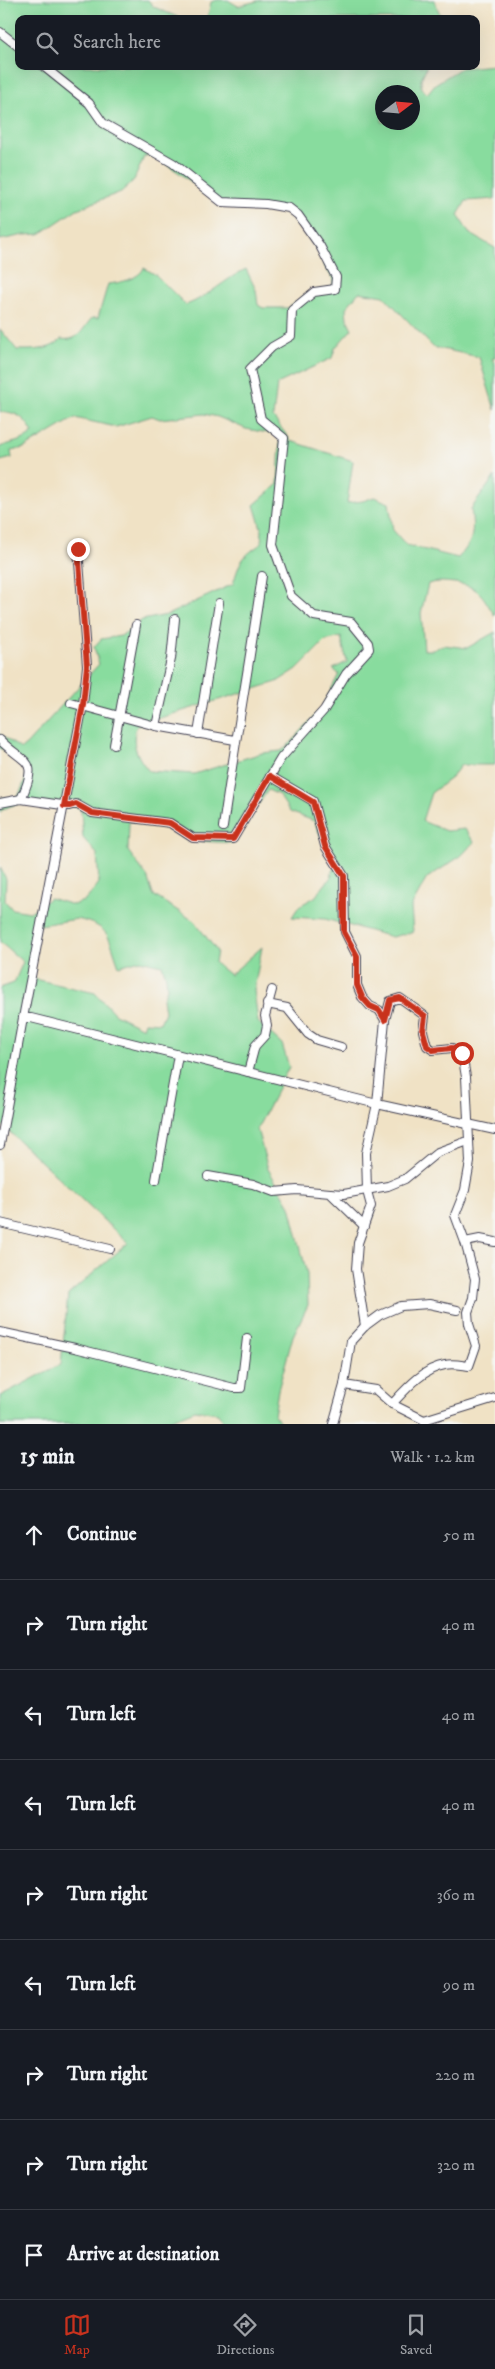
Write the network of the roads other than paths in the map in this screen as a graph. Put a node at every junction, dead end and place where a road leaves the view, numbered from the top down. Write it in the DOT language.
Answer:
graph roads {
  1 [pos="0,32"];
  2 [pos="15,44"];
  3 [pos="48,70"];
  4 [pos="78,549"];
  5 [pos="262,576"];
  6 [pos="219,603"];
  7 [pos="175,620"];
  8 [pos="136,625"];
  9 [pos="71,703"];
  10 [pos="83,705"];
  11 [pos="119,715"];
  12 [pos="156,726"];
  13 [pos="198,734"];
  14 [pos="0,740"];
  15 [pos="235,740"];
  16 [pos="114,745"];
  17 [pos="270,776"];
  18 [pos="21,799"];
  19 [pos="0,803"];
  20 [pos="64,806"];
  21 [pos="223,827"];
  22 [pos="272,990"];
  23 [pos="267,1004"];
  24 [pos="24,1018"];
  25 [pos="385,1020"];
  26 [pos="341,1048"];
  27 [pos="178,1054"];
  28 [pos="248,1072"];
  29 [pos="377,1104"];
  30 [pos="467,1123"];
  31 [pos="495,1130"];
  32 [pos="468,1141"];
  33 [pos="0,1145"];
  34 [pos="208,1176"];
  35 [pos="156,1180"];
  36 [pos="367,1191"];
  37 [pos="330,1193"];
  38 [pos="0,1223"];
  39 [pos="364,1226"];
  40 [pos="465,1242"];
  41 [pos="495,1242"];
  42 [pos="110,1249"];
  43 [pos="457,1310"];
  44 [pos="365,1326"];
  45 [pos="0,1332"];
  46 [pos="247,1338"];
  47 [pos="344,1385"];
  48 [pos="495,1398"];
  49 [pos="392,1404"];
  50 [pos="424,1422"];
  51 [pos="333,1424"];
  1 -- 2 [label="street"];
  3 -- 17 [label="street"];
  4 -- 10 [label="street"];
  5 -- 15 [label="street"];
  6 -- 13 [label="street"];
  7 -- 12 [label="street"];
  8 -- 11 [label="street"];
  9 -- 10 [label="street"];
  10 -- 11 [label="street"];
  10 -- 20 [label="street"];
  11 -- 12 [label="street"];
  11 -- 16 [label="street"];
  12 -- 13 [label="street"];
  13 -- 15 [label="street"];
  14 -- 18 [label="street"];
  15 -- 21 [label="street"];
  17 -- 20 [label="street"];
  17 -- 25 [label="street"];
  18 -- 19 [label="street"];
  18 -- 20 [label="street"];
  20 -- 24 [label="street"];
  22 -- 23 [label="street"];
  23 -- 26 [label="street"];
  23 -- 28 [label="street"];
  24 -- 27 [label="street"];
  24 -- 33 [label="street"];
  25 -- 29 [label="street"];
  25 -- 30 [label="street"];
  27 -- 28 [label="street"];
  27 -- 35 [label="street"];
  28 -- 29 [label="street"];
  29 -- 30 [label="street"];
  29 -- 36 [label="street"];
  30 -- 31 [label="street"];
  30 -- 32 [label="street"];
  32 -- 36 [label="street"];
  32 -- 40 [label="street"];
  34 -- 37 [label="street"];
  36 -- 37 [label="street"];
  36 -- 39 [label="street"];
  37 -- 39 [label="street"];
  38 -- 42 [label="street"];
  39 -- 44 [label="street"];
  40 -- 41 [label="street"];
  40 -- 49 [label="street"];
  43 -- 44 [label="street"];
  44 -- 47 [label="street"];
  45 -- 46 [label="street"];
  47 -- 49 [label="street"];
  47 -- 51 [label="street"];
  48 -- 50 [label="street"];
  49 -- 50 [label="street"];
}
